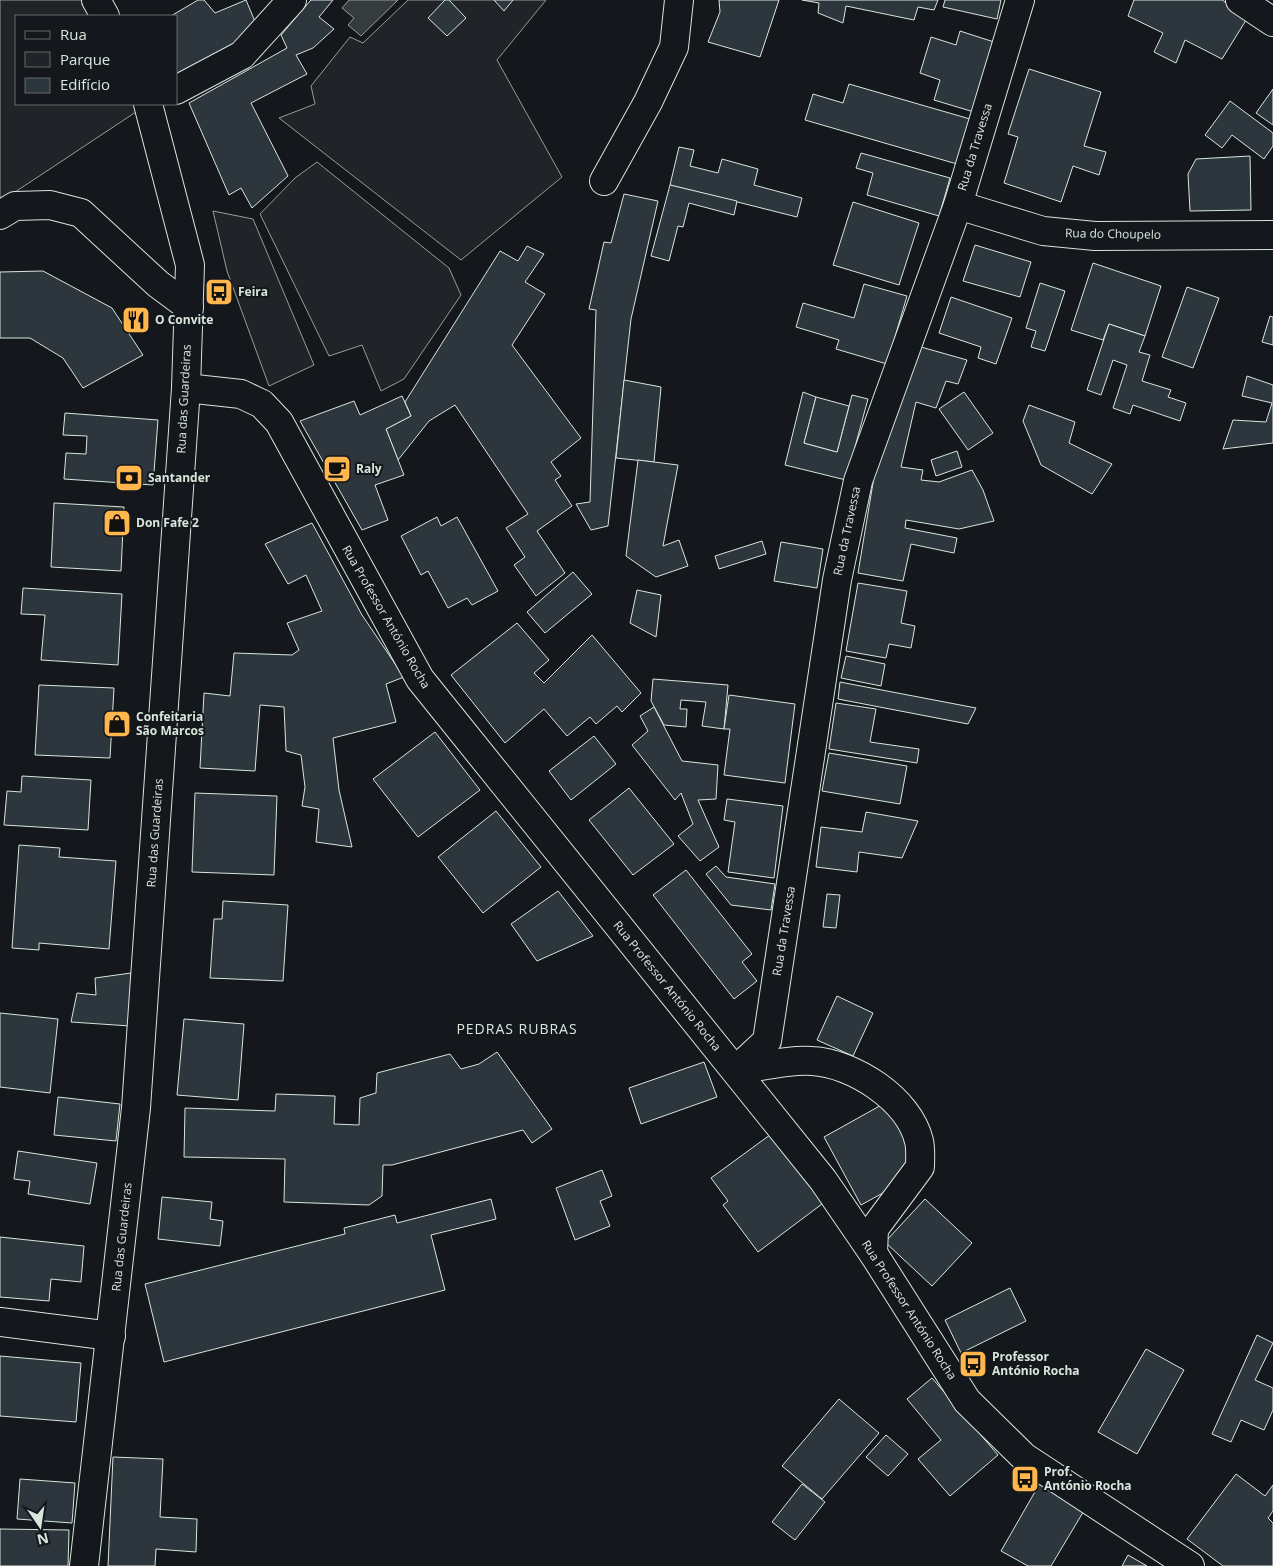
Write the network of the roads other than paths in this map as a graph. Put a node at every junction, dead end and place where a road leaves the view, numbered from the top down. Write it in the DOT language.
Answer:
graph roads {
  1 [pos="96,0"];
  2 [pos="292,0"];
  3 [pos="679,0"];
  4 [pos="1020,0"];
  5 [pos="1240,0"];
  6 [pos="104,15"];
  7 [pos="1273,22"];
  8 [pos="178,89"];
  9 [pos="149,105"];
  10 [pos="604,181"];
  11 [pos="958,205"];
  12 [pos="8,210"];
  13 [pos="1273,235"];
  14 [pos="189,307"];
  15 [pos="186,388"];
  16 [pos="736,1070"];
  17 [pos="873,1253"];
  18 [pos="0,1322"];
  19 [pos="111,1336"];
  20 [pos="84,1566"];
  21 [pos="1190,1566"];
  1 -- 6 [label="street"];
  2 -- 8 [label="street"];
  3 -- 10 [label="street"];
  4 -- 11 [label="street, Rua da Travessa"];
  5 -- 7 [label="street"];
  9 -- 14 [label="street, Rua das Guardeiras"];
  11 -- 13 [label="street, Rua do Choupelo"];
  11 -- 16 [label="street, Rua da Travessa"];
  12 -- 14 [label="street"];
  14 -- 15 [label="street, Rua das Guardeiras"];
  15 -- 16 [label="street, Rua Professor António Rocha"];
  15 -- 19 [label="street, Rua das Guardeiras"];
  16 -- 17 [label="street, Rua Professor António Rocha"];
  16 -- 17 [label="street"];
  17 -- 21 [label="street, Rua Professor António Rocha"];
  18 -- 19 [label="street"];
  19 -- 20 [label="street, Rua das Guardeiras"];
}
